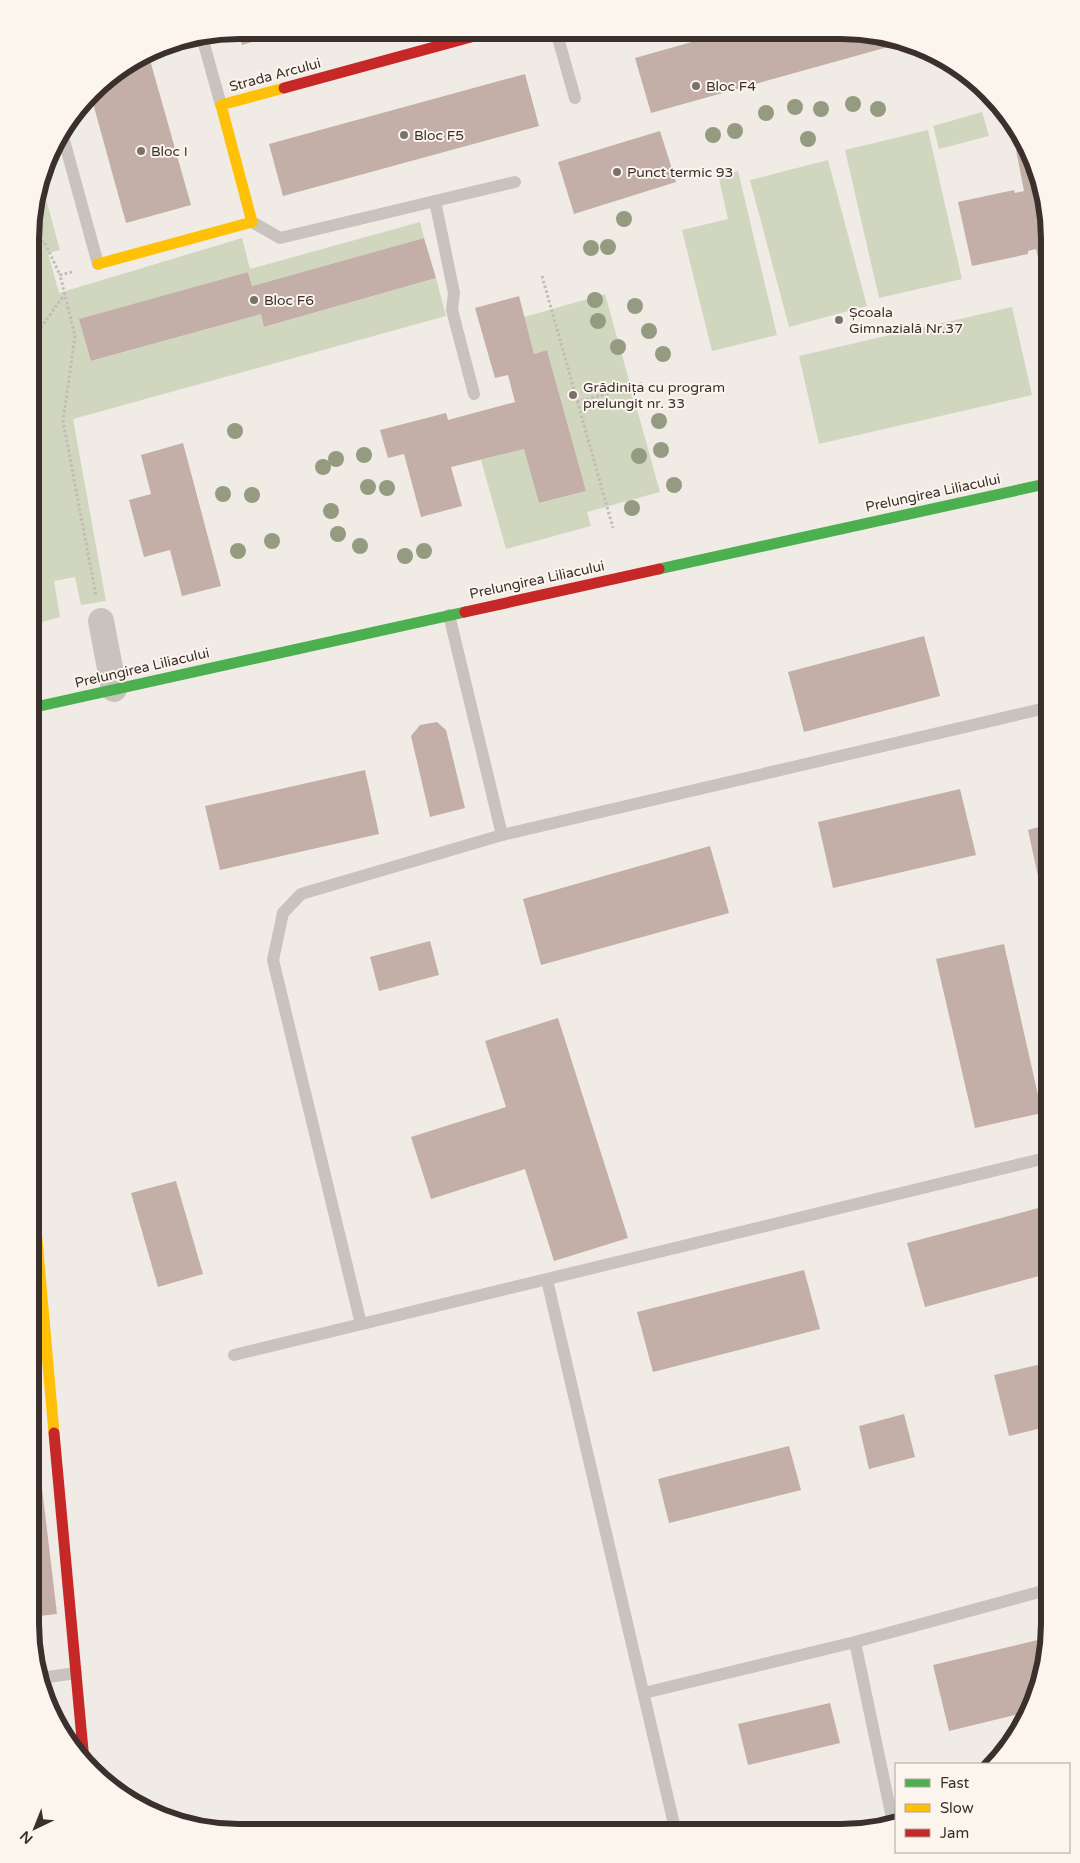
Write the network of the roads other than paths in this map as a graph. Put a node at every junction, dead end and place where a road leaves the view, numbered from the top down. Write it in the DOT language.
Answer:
graph roads {
  1 [pos="449,39"];
  2 [pos="558,39"];
  3 [pos="203,42"];
  4 [pos="575,98"];
  5 [pos="220,105"];
  6 [pos="64,142"];
  7 [pos="515,182"];
  8 [pos="435,201"];
  9 [pos="252,222"];
  10 [pos="98,264"];
  11 [pos="474,394"];
  12 [pos="1041,485"];
  13 [pos="449,615"];
  14 [pos="101,621"];
  15 [pos="114,689"];
  16 [pos="39,706"];
  17 [pos="1041,709"];
  18 [pos="502,835"];
  19 [pos="1041,1159"];
  20 [pos="39,1261"];
  21 [pos="547,1280"];
  22 [pos="361,1324"];
  23 [pos="234,1355"];
  24 [pos="1041,1591"];
  25 [pos="855,1642"];
  26 [pos="76,1673"];
  27 [pos="46,1677"];
  28 [pos="644,1693"];
  29 [pos="83,1749"];
  30 [pos="892,1817"];
  31 [pos="674,1824"];
  1 -- 5 [label="street, Strada Arcului"];
  2 -- 4 [label="lane"];
  3 -- 5 [label="lane"];
  5 -- 9 [label="street, Strada Arcului"];
  6 -- 10 [label="lane"];
  7 -- 8 [label="lane"];
  8 -- 9 [label="lane"];
  8 -- 11 [label="lane"];
  9 -- 10 [label="street"];
  12 -- 13 [label="street, Prelungirea Liliacului"];
  13 -- 15 [label="street, Prelungirea Liliacului"];
  13 -- 18 [label="lane"];
  14 -- 15 [label="street"];
  15 -- 16 [label="street, Prelungirea Liliacului"];
  17 -- 18 [label="lane"];
  18 -- 22 [label="lane"];
  19 -- 21 [label="lane"];
  20 -- 26 [label="street"];
  21 -- 22 [label="lane"];
  21 -- 28 [label="lane"];
  22 -- 23 [label="lane"];
  24 -- 25 [label="lane"];
  25 -- 28 [label="lane"];
  25 -- 30 [label="lane"];
  26 -- 27 [label="lane"];
  26 -- 29 [label="street"];
  28 -- 31 [label="lane"];
}
